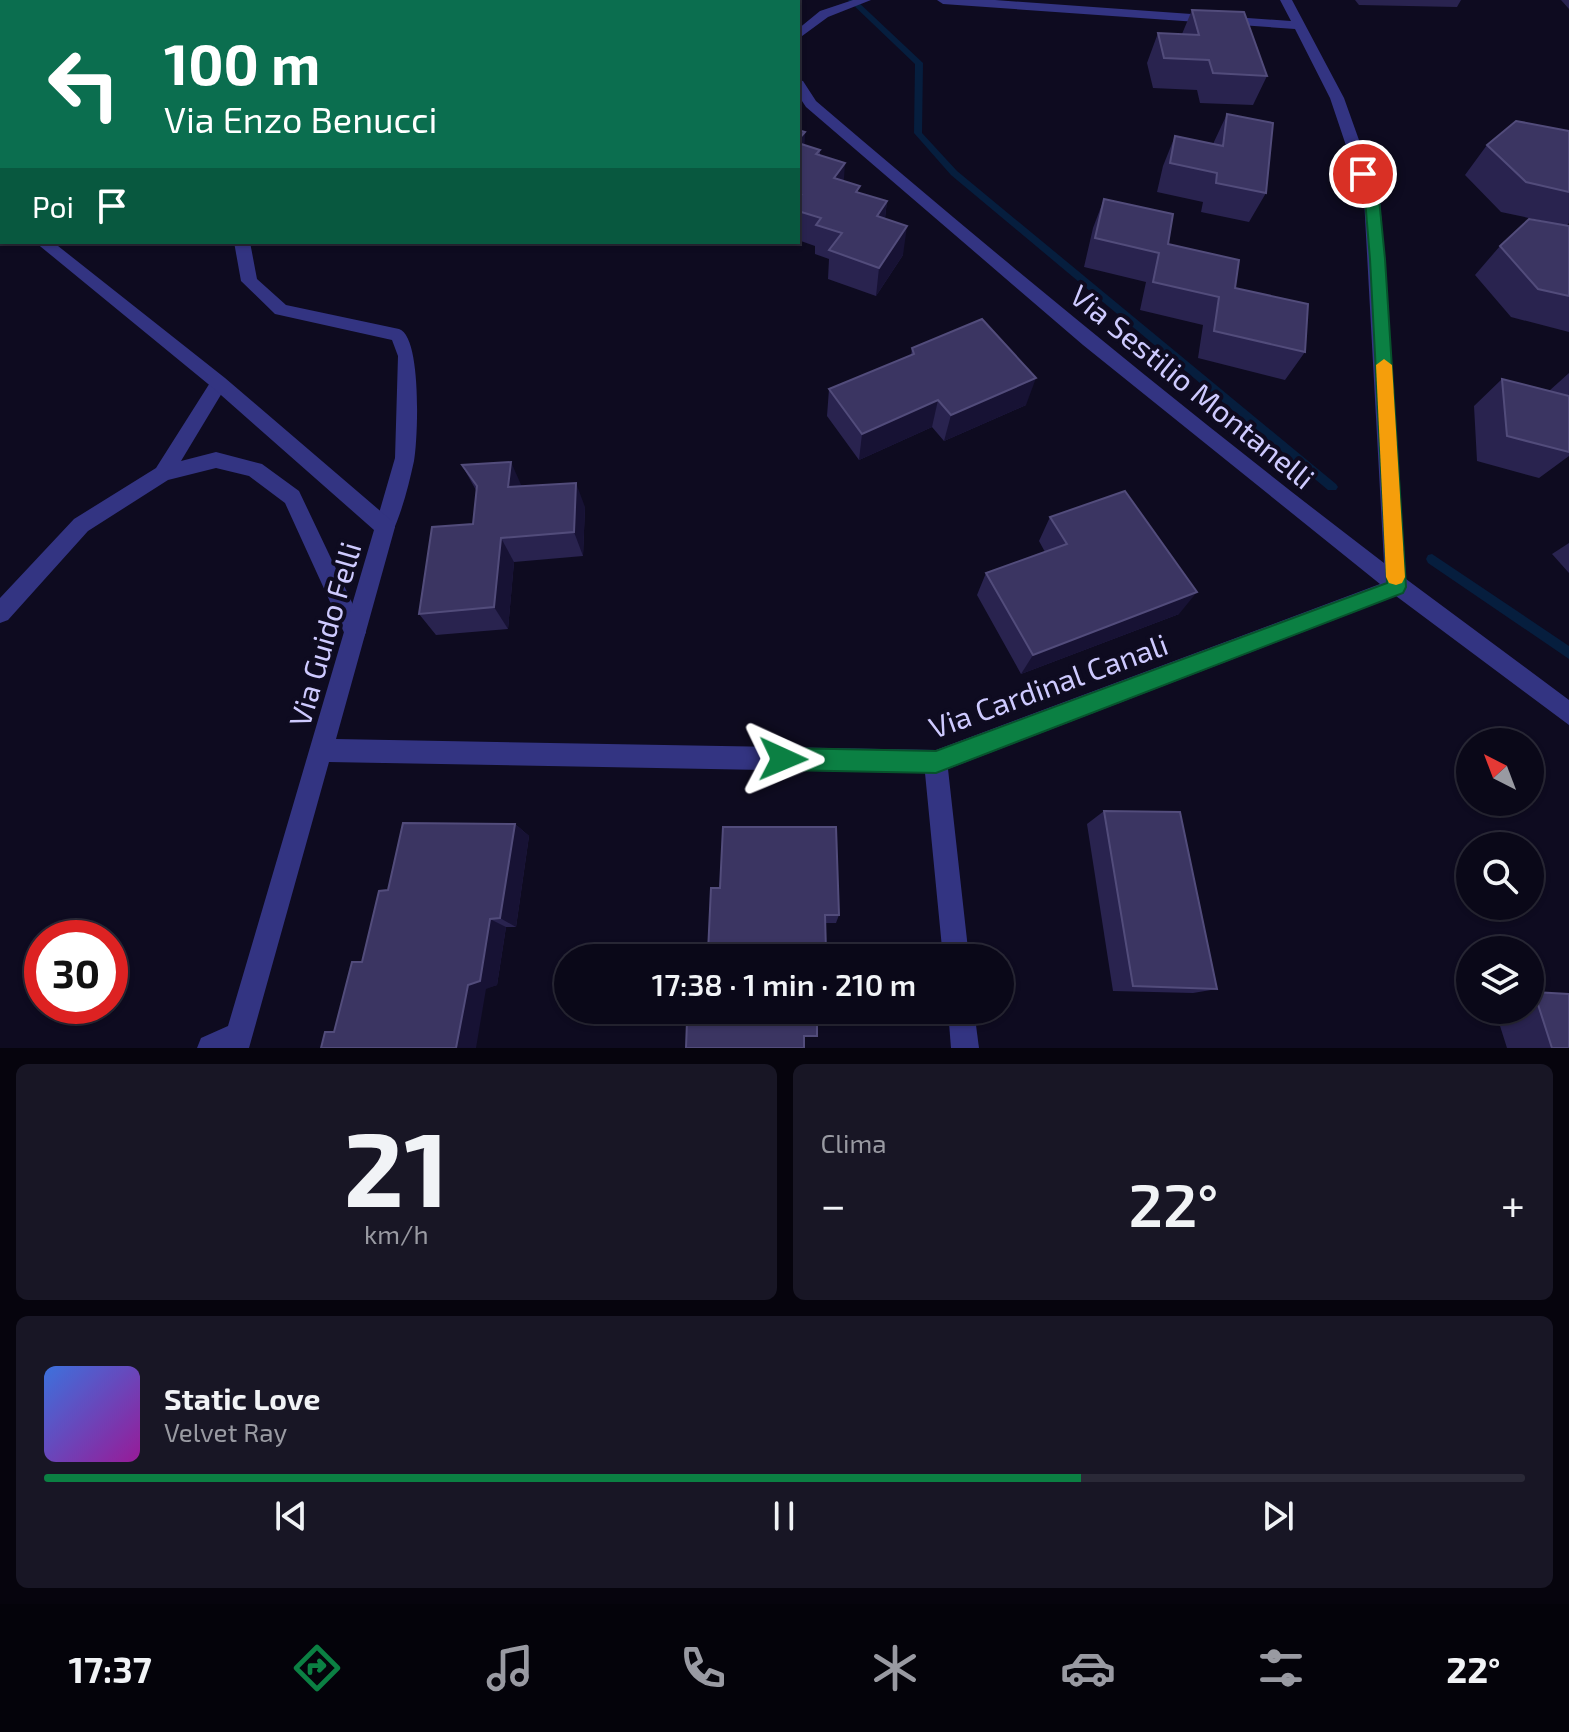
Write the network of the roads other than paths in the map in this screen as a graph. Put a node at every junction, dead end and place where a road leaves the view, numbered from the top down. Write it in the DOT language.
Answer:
graph roads {
  1 [pos="865,0"];
  2 [pos="943,0"];
  3 [pos="1286,0"];
  4 [pos="1300,26"];
  5 [pos="800,33"];
  6 [pos="800,87"];
  7 [pos="45,244"];
  8 [pos="242,244"];
  9 [pos="219,383"];
  10 [pos="163,474"];
  11 [pos="385,527"];
  12 [pos="1396,587"];
  13 [pos="0,613"];
  14 [pos="355,632"];
  15 [pos="1569,714"];
  16 [pos="322,750"];
  17 [pos="936,762"];
  18 [pos="955,944"];
  19 [pos="962,1024"];
  20 [pos="237,1041"];
  21 [pos="211,1048"];
  22 [pos="965,1048"];
  1 -- 5 [label="street"];
  2 -- 4 [label="street"];
  3 -- 4 [label="street"];
  4 -- 12 [label="street"];
  6 -- 12 [label="street, Via Sestilio Montanelli"];
  7 -- 9 [label="street, Via Guido Felli"];
  8 -- 11 [label="street"];
  9 -- 10 [label="street"];
  9 -- 11 [label="street, Via Guido Felli"];
  10 -- 13 [label="street"];
  10 -- 14 [label="street"];
  11 -- 14 [label="street, Via Guido Felli"];
  12 -- 15 [label="street, Via Sestilio Montanelli"];
  12 -- 17 [label="street, Via Cardinal Canali"];
  14 -- 16 [label="street, Via Guido Felli"];
  16 -- 17 [label="street, Via Cardinal Canali"];
  16 -- 20 [label="street, Via Guido Felli"];
  17 -- 18 [label="street"];
  19 -- 22 [label="street"];
  20 -- 21 [label="street"];
}
